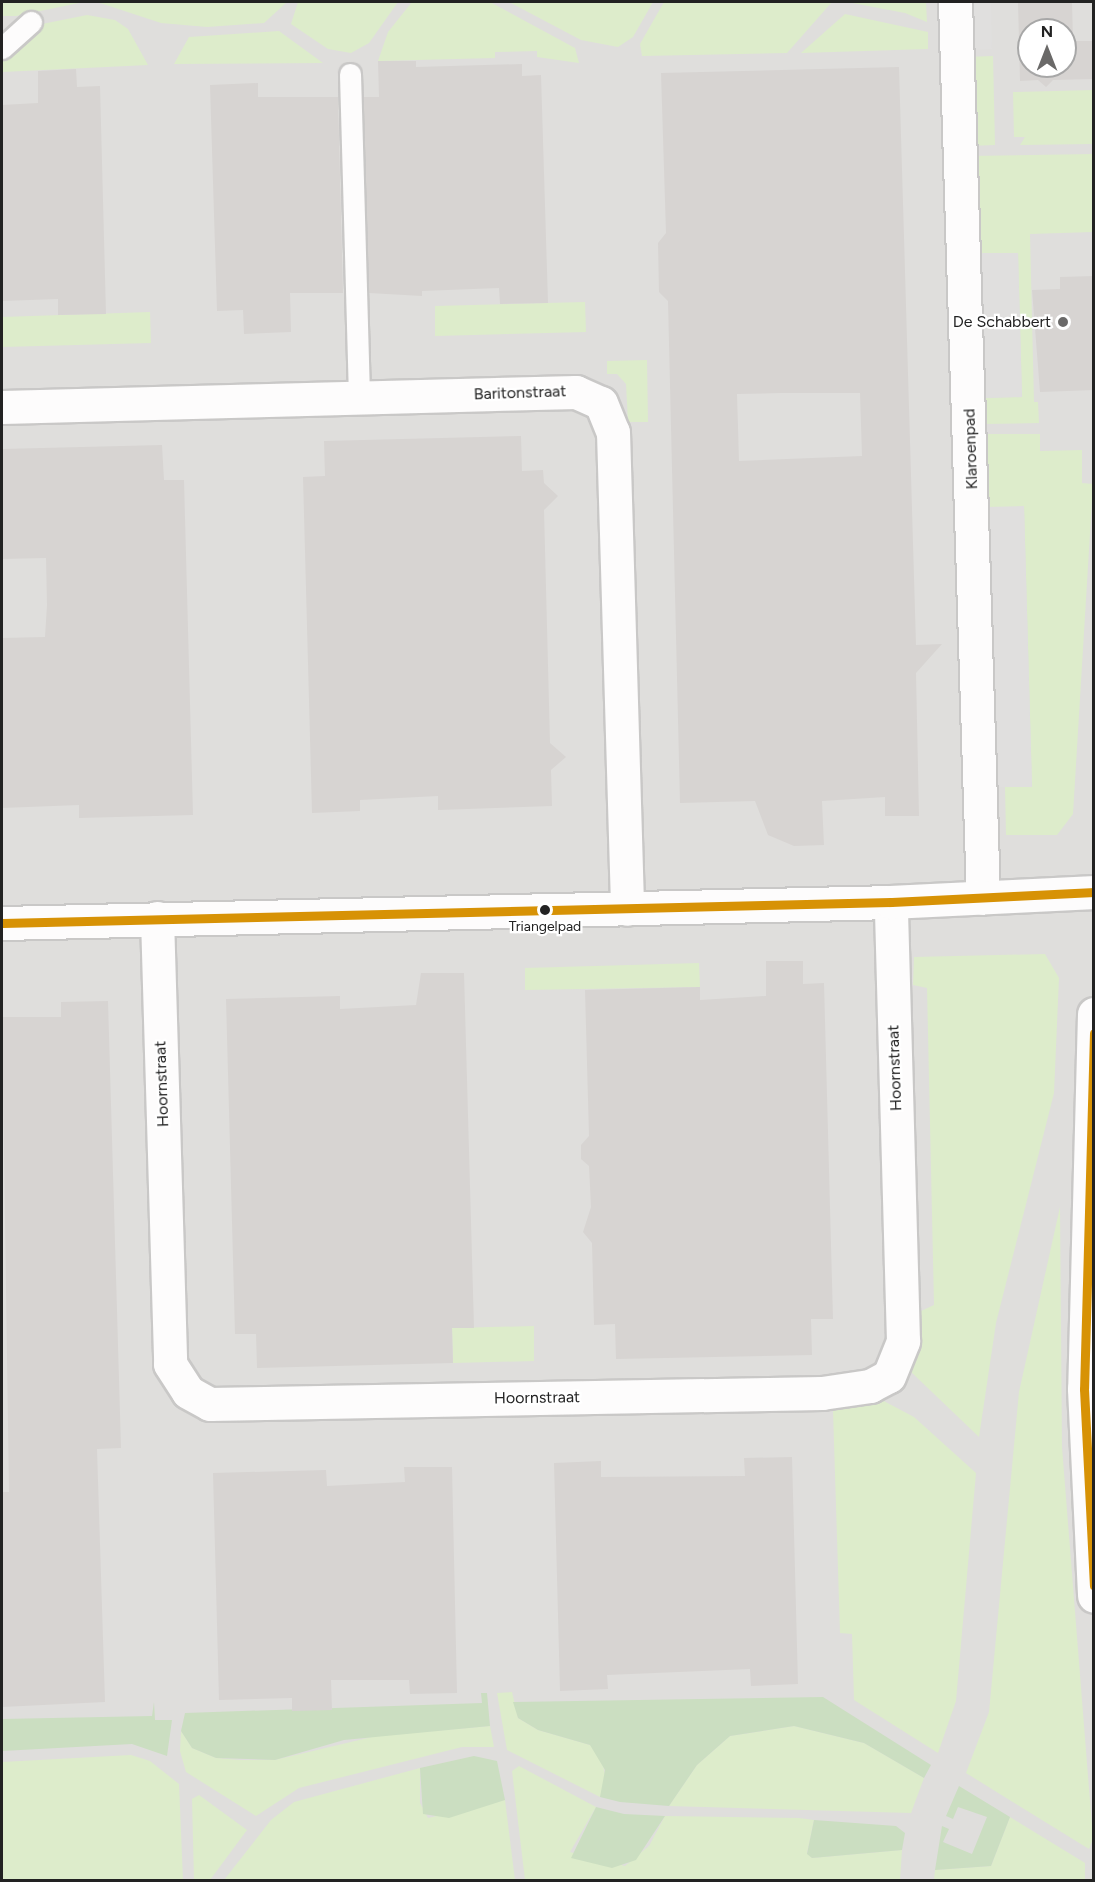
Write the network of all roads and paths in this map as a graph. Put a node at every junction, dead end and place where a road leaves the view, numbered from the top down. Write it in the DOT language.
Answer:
graph roads {
  1 [pos="955,2"];
  2 [pos="31,22"];
  3 [pos="2,48"];
  4 [pos="350,74"];
  5 [pos="359,398"];
  6 [pos="2,407"];
  7 [pos="1094,892"];
  8 [pos="983,898"];
  9 [pos="891,902"];
  10 [pos="627,909"];
  11 [pos="157,918"];
  12 [pos="2,922"];
  13 [pos="1094,1014"];
  14 [pos="1094,1596"];
  1 -- 8 [label="street, Klaroenpad"];
  2 -- 3 [label="lane"];
  4 -- 5 [label="lane"];
  5 -- 6 [label="street, Baritonstraat"];
  5 -- 10 [label="street, Baritonstraat"];
  7 -- 8 [label="street"];
  8 -- 9 [label="street"];
  9 -- 10 [label="street"];
  9 -- 11 [label="street, Hoornstraat"];
  10 -- 11 [label="street"];
  11 -- 12 [label="street"];
  13 -- 14 [label="street"];
}
